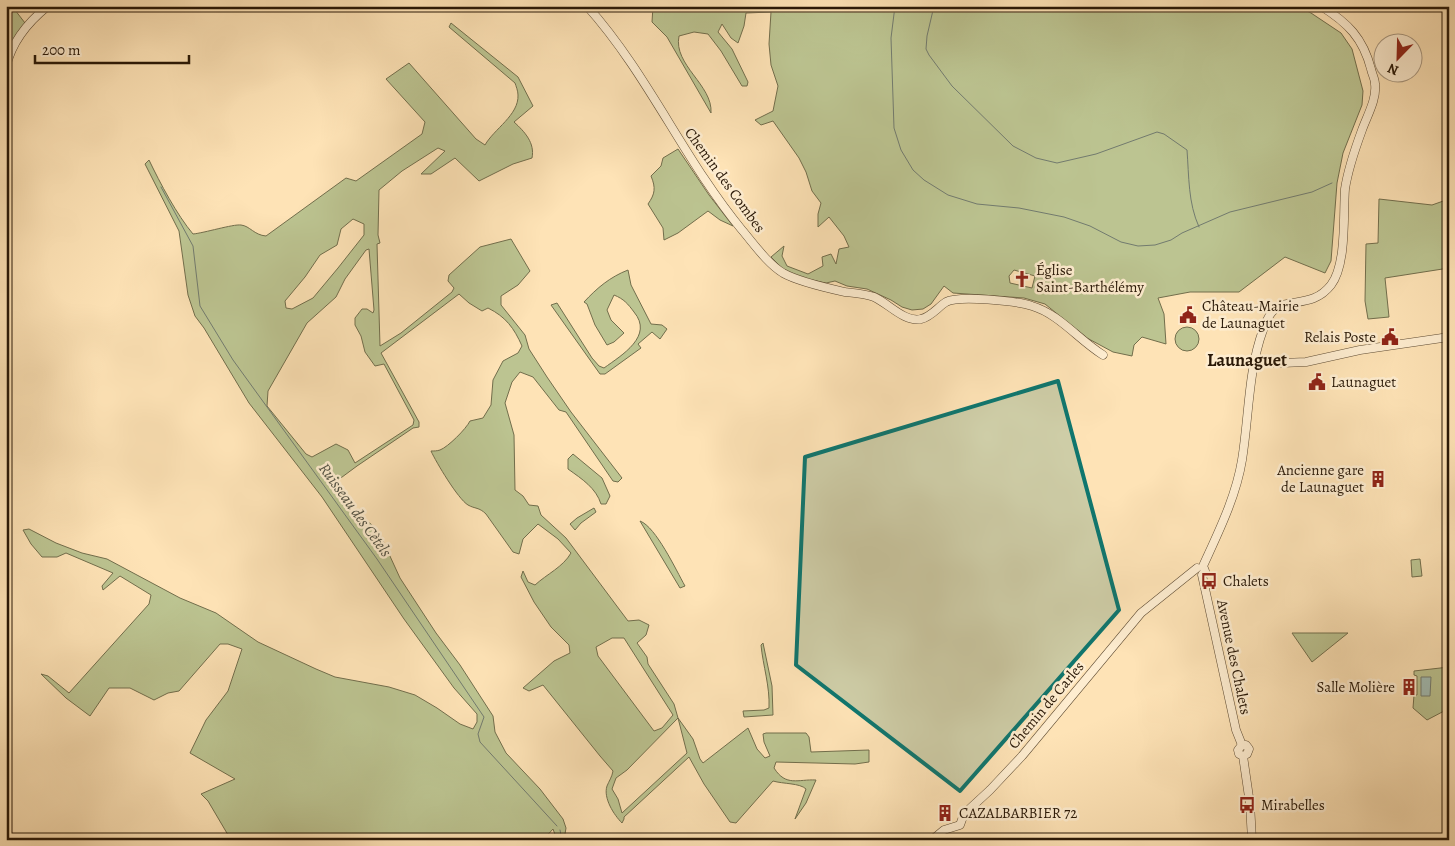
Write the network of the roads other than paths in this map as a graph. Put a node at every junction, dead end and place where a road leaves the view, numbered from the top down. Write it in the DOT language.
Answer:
graph roads {
  1 [pos="48,6"];
  2 [pos="587,6"];
  3 [pos="1321,6"];
  4 [pos="7,62"];
  5 [pos="1449,337"];
  6 [pos="1103,355"];
  7 [pos="1254,364"];
  8 [pos="1201,571"];
  9 [pos="932,840"];
  10 [pos="1252,840"];
  1 -- 4 [label="street"];
  2 -- 6 [label="street, Chemin des Combes"];
  3 -- 7 [label="street"];
  5 -- 7 [label="street"];
  7 -- 8 [label="street"];
  8 -- 9 [label="street, Chemin de Carles"];
  8 -- 10 [label="street, Avenue des Chalets"];
}
